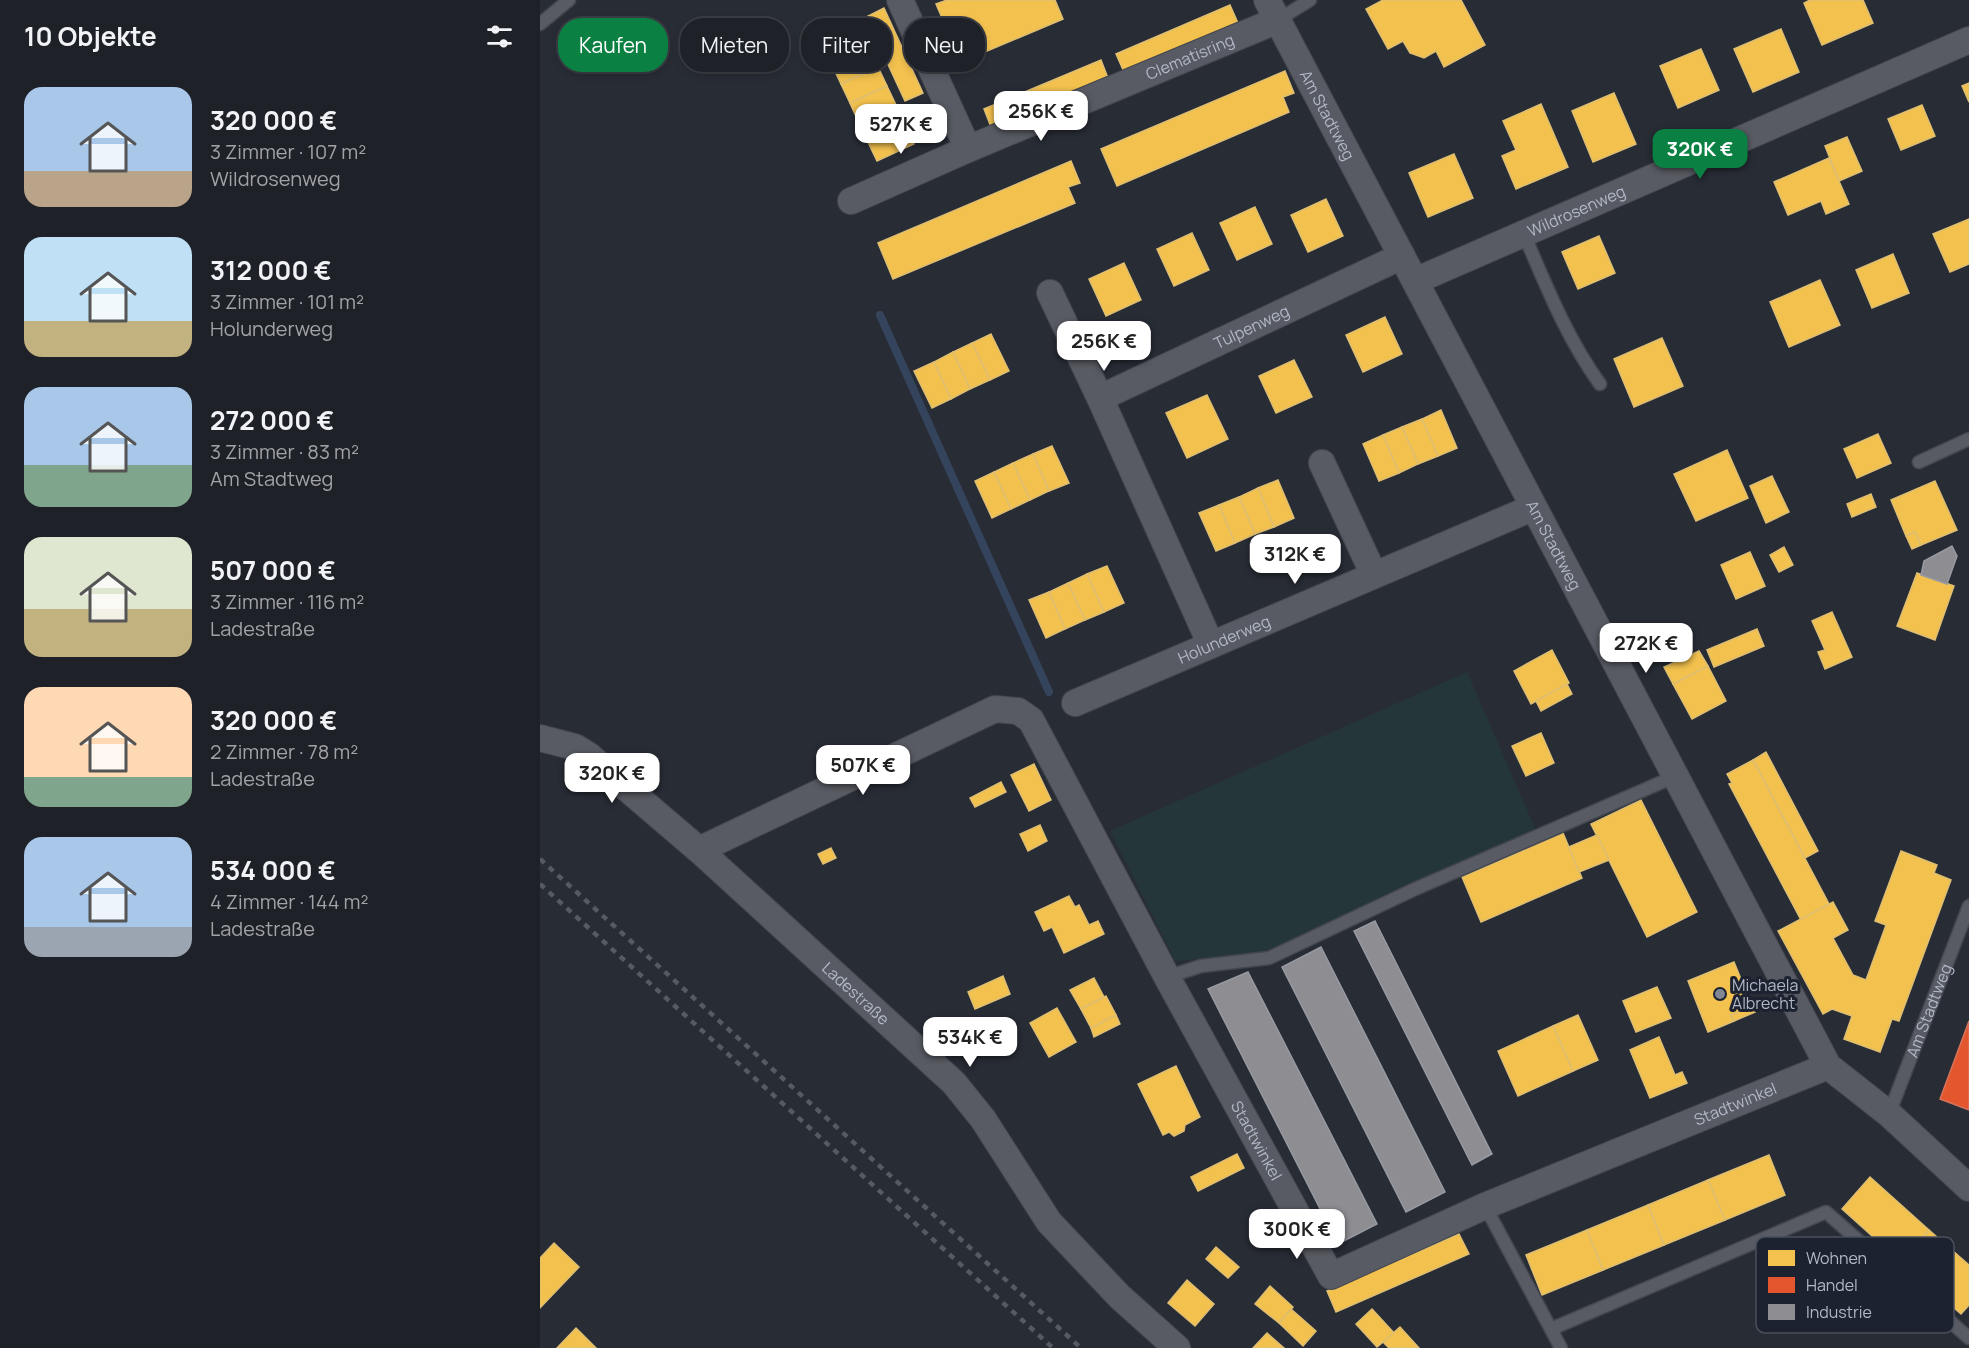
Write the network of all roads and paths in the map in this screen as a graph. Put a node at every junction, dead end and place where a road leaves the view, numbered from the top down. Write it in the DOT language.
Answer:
graph roads {
  1 [pos="569,0"];
  2 [pos="900,0"];
  3 [pos="1310,0"];
  4 [pos="1272,10"];
  5 [pos="540,24"];
  6 [pos="1969,40"];
  7 [pos="969,149"];
  8 [pos="851,201"];
  9 [pos="1523,232"];
  10 [pos="1402,256"];
  11 [pos="1415,281"];
  12 [pos="1050,293"];
  13 [pos="1600,384"];
  14 [pos="1100,398"];
  15 [pos="1969,439"];
  16 [pos="1919,462"];
  17 [pos="1322,464"];
  18 [pos="1532,508"];
  19 [pos="1374,575"];
  20 [pos="1211,645"];
  21 [pos="1075,703"];
  22 [pos="540,738"];
  23 [pos="1676,776"];
  24 [pos="699,850"];
  25 [pos="1969,906"];
  26 [pos="1167,977"];
  27 [pos="1828,1066"];
  28 [pos="1889,1114"];
  29 [pos="1969,1188"];
  30 [pos="1485,1206"];
  31 [pos="1767,1237"];
  32 [pos="1854,1237"];
  33 [pos="1756,1242"];
  34 [pos="1954,1325"];
  35 [pos="1551,1329"];
  36 [pos="1969,1338"];
  37 [pos="1177,1348"];
  38 [pos="1561,1348"];
  1 -- 5 [label="lane"];
  2 -- 7 [label="street"];
  3 -- 4 [label="lane"];
  4 -- 7 [label="street, Clematisring"];
  4 -- 10 [label="street, Am Stadtweg"];
  6 -- 9 [label="street, Wildrosenweg"];
  7 -- 8 [label="street, Clematisring"];
  9 -- 11 [label="street, Wildrosenweg"];
  9 -- 13 [label="lane"];
  10 -- 11 [label="street, Am Stadtweg"];
  10 -- 14 [label="street, Tulpenweg"];
  11 -- 18 [label="street, Am Stadtweg"];
  12 -- 14 [label="street"];
  14 -- 20 [label="street"];
  15 -- 16 [label="lane"];
  17 -- 19 [label="street"];
  18 -- 19 [label="street, Holunderweg"];
  18 -- 23 [label="street, Am Stadtweg"];
  19 -- 20 [label="street, Holunderweg"];
  20 -- 21 [label="street, Holunderweg"];
  22 -- 24 [label="street, Ladestraße"];
  23 -- 26 [label="lane"];
  23 -- 27 [label="street, Am Stadtweg"];
  24 -- 26 [label="street, Stadtwinkel"];
  24 -- 37 [label="street, Ladestraße"];
  25 -- 28 [label="lane, Am Stadtweg"];
  26 -- 30 [label="street, Stadtwinkel"];
  27 -- 28 [label="street, Am Stadtweg"];
  27 -- 30 [label="street, Stadtwinkel"];
  28 -- 29 [label="street, Am Stadtweg"];
  30 -- 35 [label="lane"];
  31 -- 32 [label="lane"];
  33 -- 35 [label="lane"];
  34 -- 36 [label="lane"];
  35 -- 38 [label="lane"];
}
